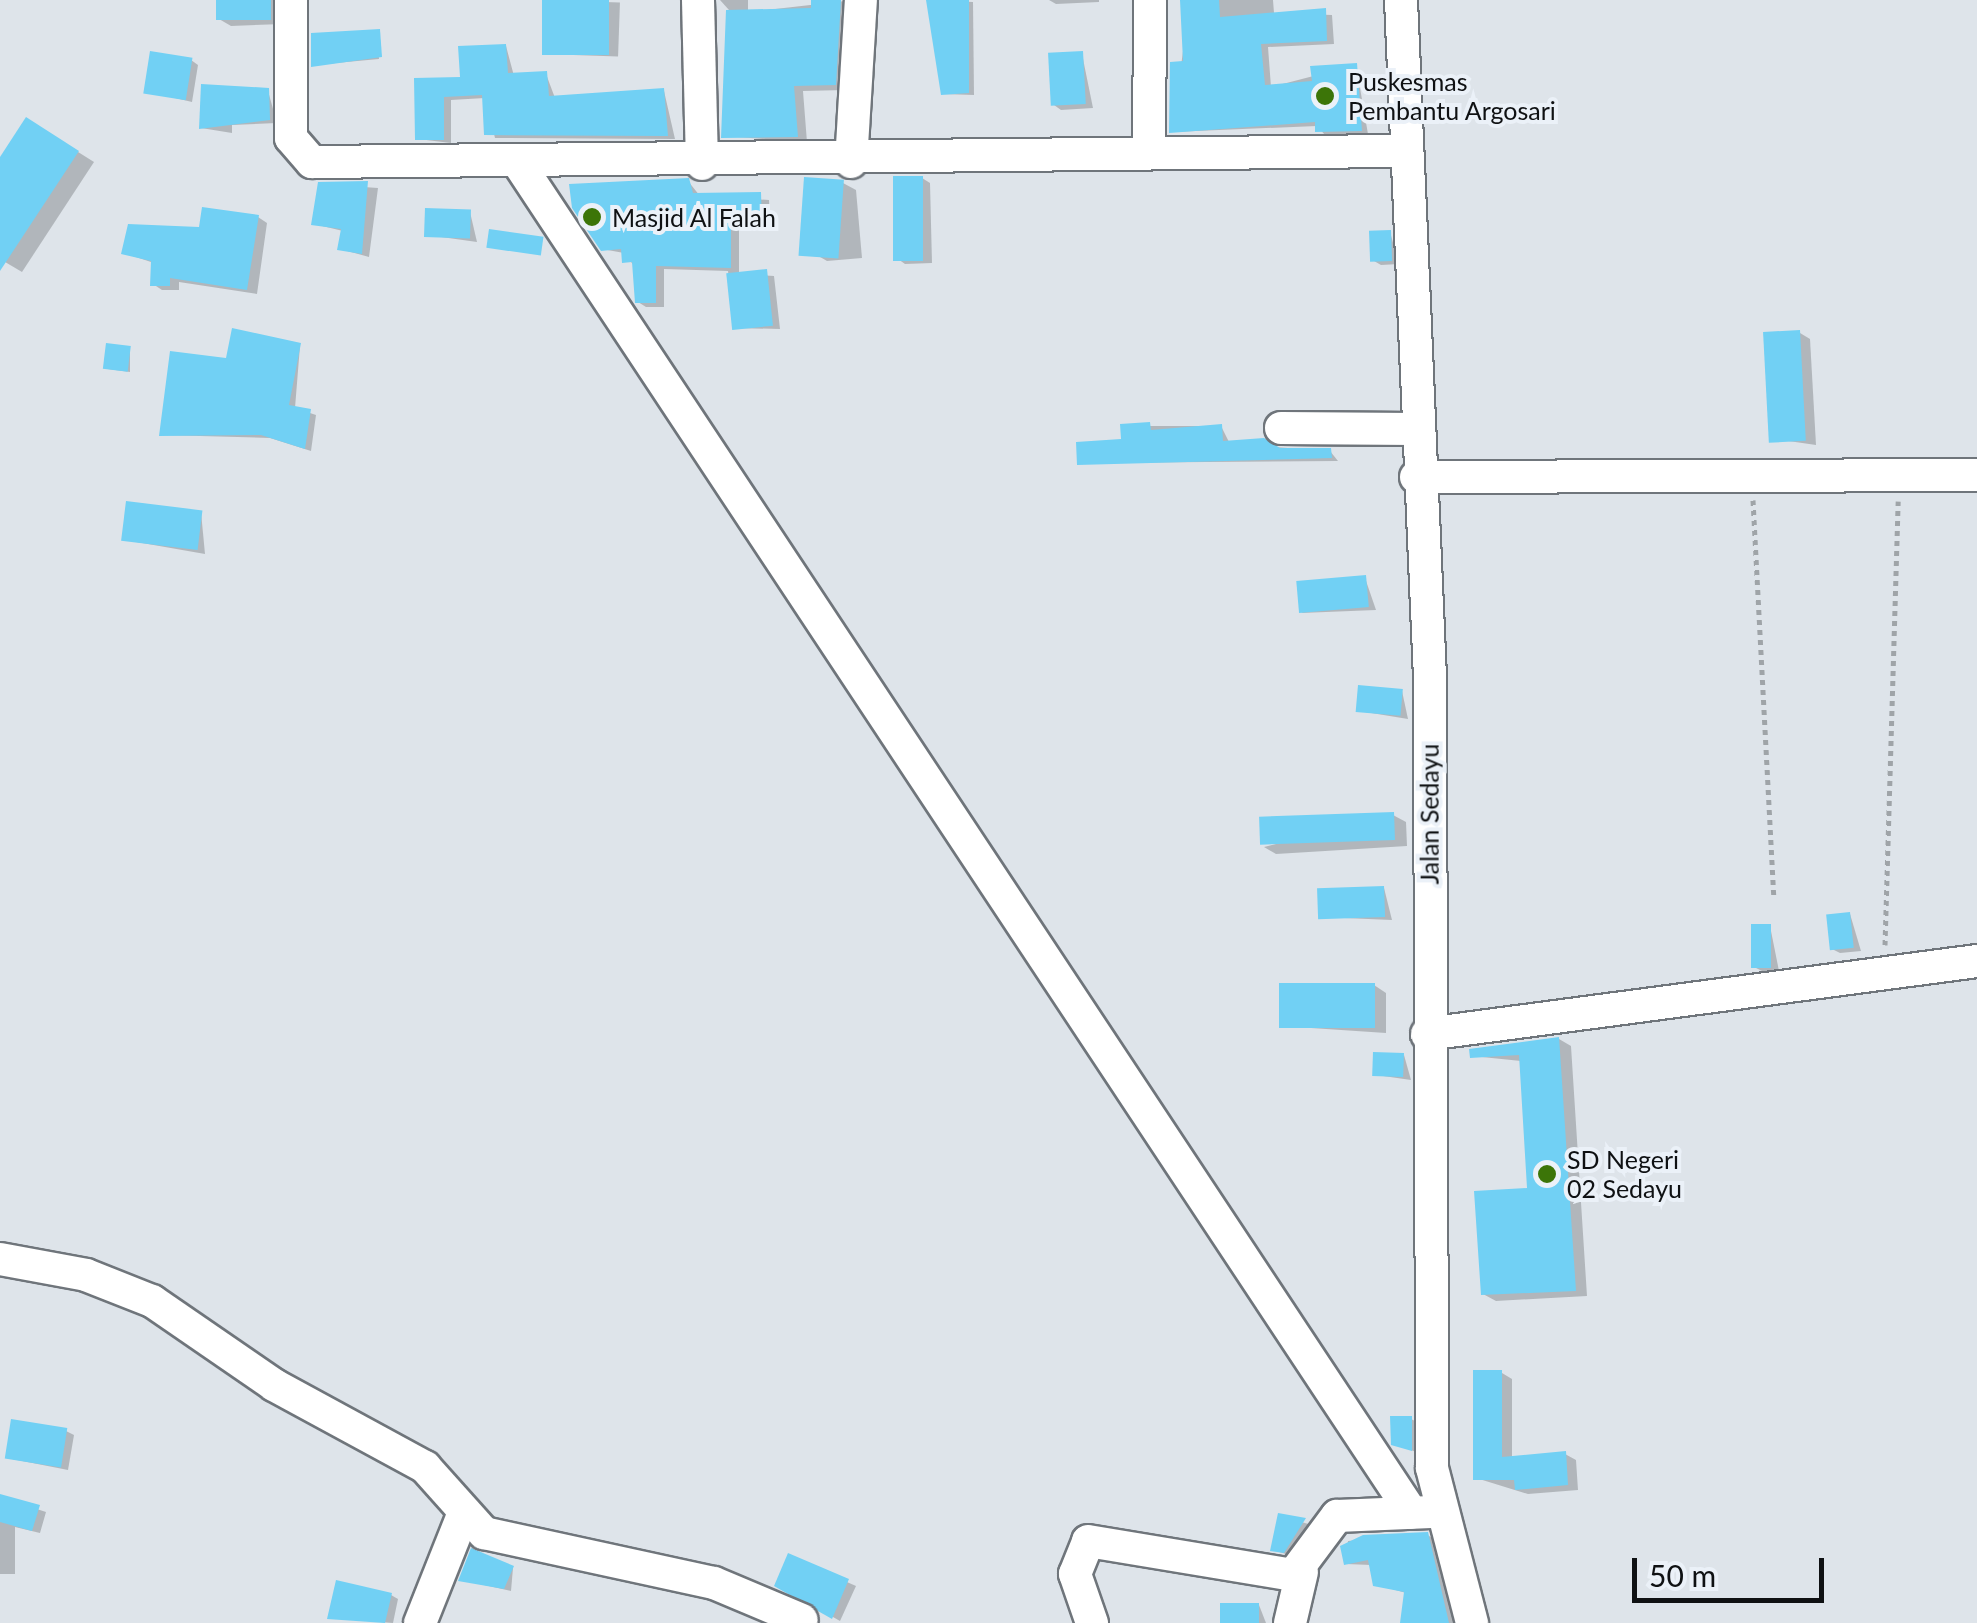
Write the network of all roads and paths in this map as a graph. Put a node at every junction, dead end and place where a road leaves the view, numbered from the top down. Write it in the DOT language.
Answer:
graph roads {
  1 [pos="291,0"];
  2 [pos="698,0"];
  3 [pos="861,0"];
  4 [pos="1150,0"];
  5 [pos="1402,0"];
  6 [pos="1406,150"];
  7 [pos="1149,152"];
  8 [pos="517,161"];
  9 [pos="851,162"];
  10 [pos="702,164"];
  11 [pos="1281,428"];
  12 [pos="1414,429"];
  13 [pos="1751,472"];
  14 [pos="1899,473"];
  15 [pos="1977,475"];
  16 [pos="1416,476"];
  17 [pos="1774,895"];
  18 [pos="1977,962"];
  19 [pos="1884,976"];
  20 [pos="1428,1034"];
  21 [pos="0,1259"];
  22 [pos="1426,1512"];
  23 [pos="463,1515"];
  24 [pos="1302,1572"];
  25 [pos="804,1622"];
  26 [pos="420,1623"];
  27 [pos="1092,1623"];
  28 [pos="1290,1623"];
  29 [pos="1472,1623"];
  1 -- 8 [label="street"];
  2 -- 10 [label="street"];
  3 -- 9 [label="street"];
  4 -- 7 [label="street"];
  5 -- 6 [label="street, Jalan Sedayu"];
  6 -- 7 [label="street"];
  6 -- 12 [label="street, Jalan Sedayu"];
  7 -- 9 [label="street"];
  8 -- 10 [label="street"];
  8 -- 22 [label="street"];
  9 -- 10 [label="street"];
  11 -- 12 [label="street"];
  12 -- 16 [label="street, Jalan Sedayu"];
  13 -- 14 [label="street"];
  13 -- 16 [label="street"];
  13 -- 17 [label="path"];
  14 -- 15 [label="street"];
  14 -- 19 [label="path"];
  16 -- 20 [label="street, Jalan Sedayu"];
  18 -- 19 [label="street"];
  19 -- 20 [label="street"];
  20 -- 22 [label="street, Jalan Sedayu"];
  21 -- 23 [label="street"];
  22 -- 24 [label="street"];
  22 -- 29 [label="street, Jalan Sedayu"];
  23 -- 25 [label="street"];
  23 -- 26 [label="street"];
  24 -- 27 [label="street"];
  24 -- 28 [label="street"];
}
